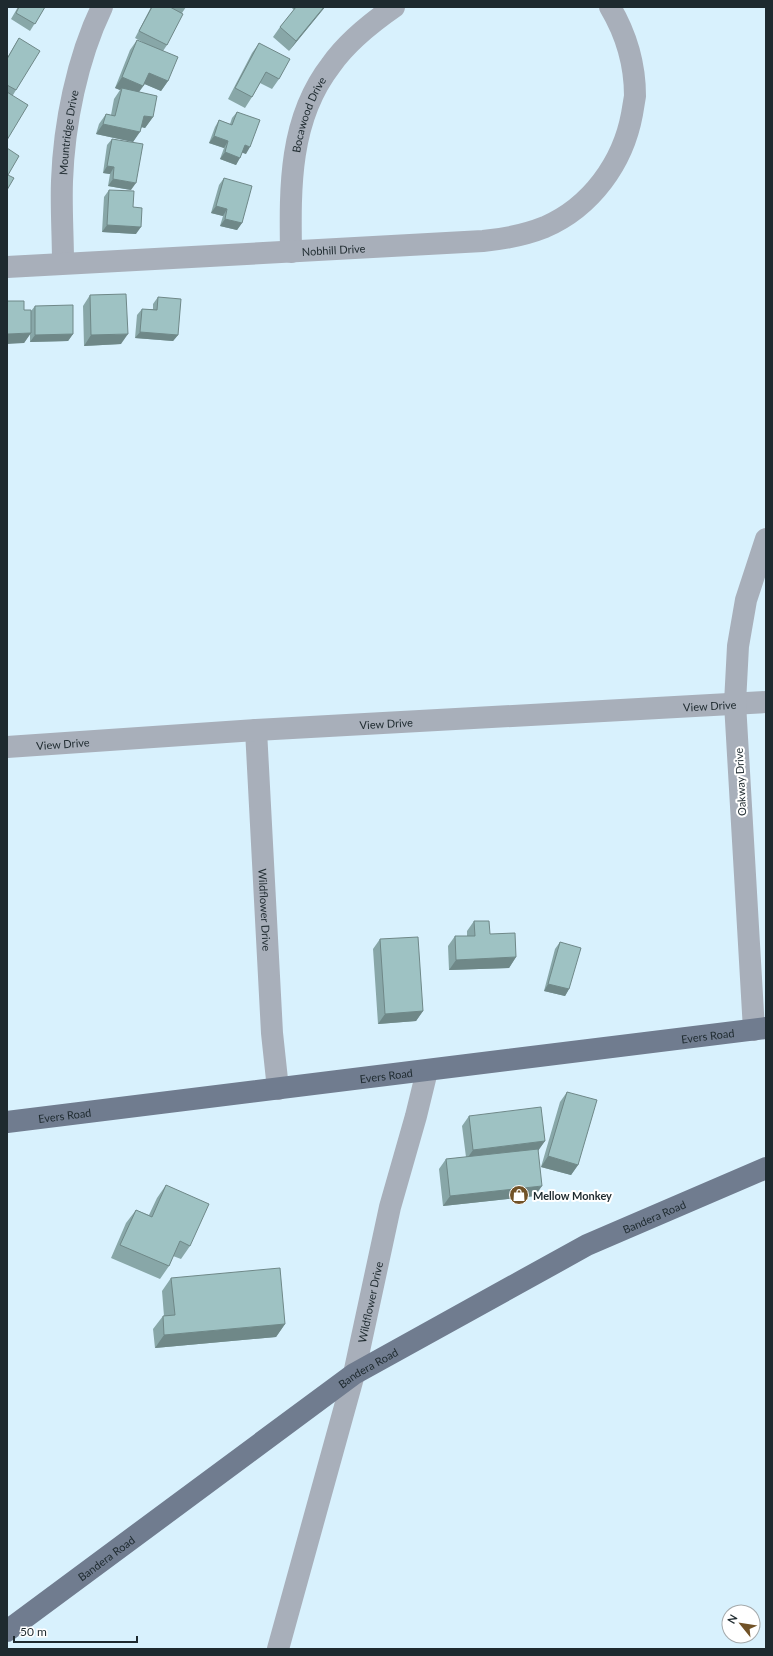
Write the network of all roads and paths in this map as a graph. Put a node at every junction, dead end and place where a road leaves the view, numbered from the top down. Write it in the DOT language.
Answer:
graph roads {
  1 [pos="102,7"];
  2 [pos="394,7"];
  3 [pos="610,7"];
  4 [pos="291,252"];
  5 [pos="63,263"];
  6 [pos="7,267"];
  7 [pos="766,539"];
  8 [pos="766,702"];
  9 [pos="735,703"];
  10 [pos="256,730"];
  11 [pos="7,747"];
  12 [pos="760,1029"];
  13 [pos="427,1071"];
  14 [pos="278,1089"];
  15 [pos="7,1122"];
  16 [pos="766,1168"];
  17 [pos="354,1374"];
  18 [pos="7,1631"];
  19 [pos="278,1649"];
  1 -- 5 [label="street, Mountridge Drive"];
  2 -- 4 [label="street, Bocawood Drive"];
  3 -- 4 [label="street, Nobhill Drive"];
  4 -- 5 [label="street, Nobhill Drive"];
  5 -- 6 [label="street, Nobhill Drive"];
  7 -- 9 [label="street, Oakway Drive"];
  8 -- 9 [label="street, View Drive"];
  9 -- 10 [label="street, View Drive"];
  9 -- 12 [label="street, Oakway Drive"];
  10 -- 11 [label="street, View Drive"];
  10 -- 14 [label="street, Wildflower Drive"];
  12 -- 13 [label="main road, Evers Road"];
  13 -- 14 [label="main road, Evers Road"];
  13 -- 17 [label="street, Wildflower Drive"];
  14 -- 15 [label="main road, Evers Road"];
  16 -- 17 [label="main road, Bandera Road"];
  17 -- 18 [label="main road, Bandera Road"];
  17 -- 19 [label="street, Wildflower Drive"];
}
